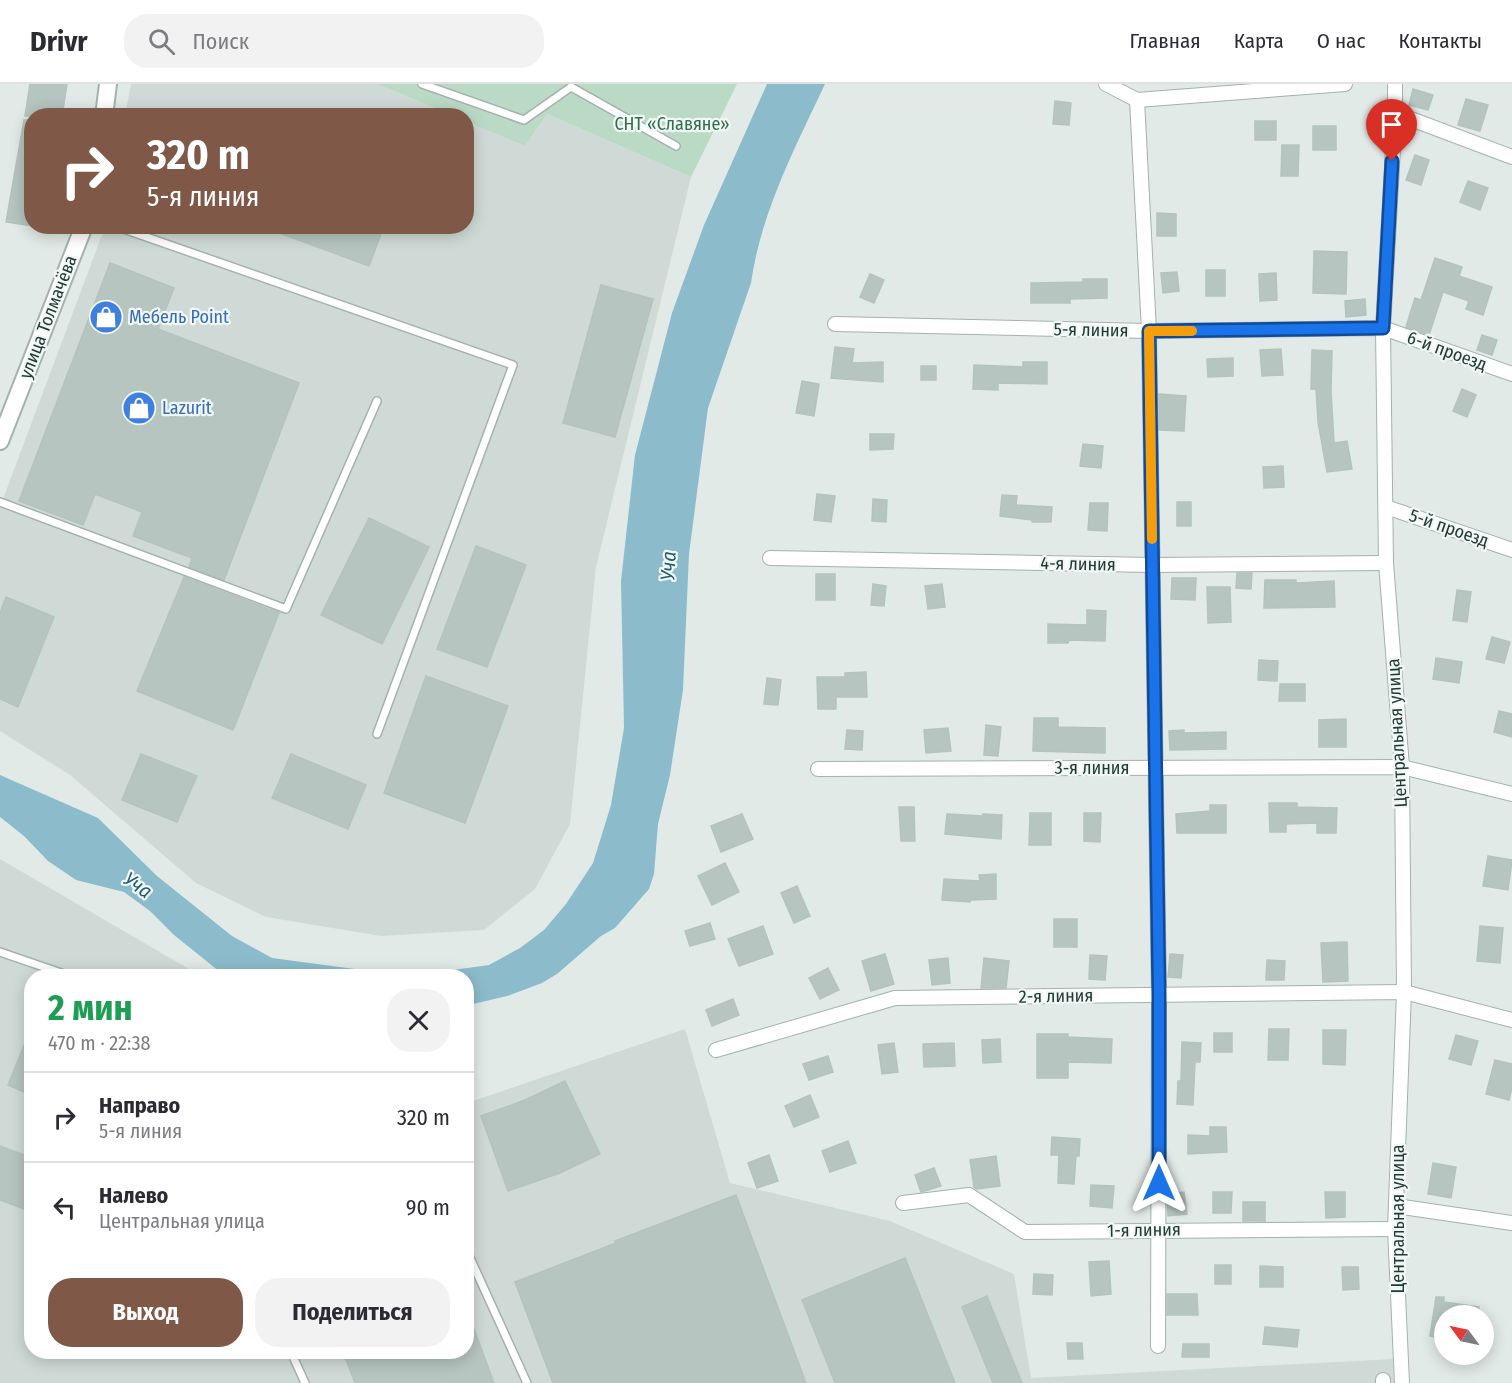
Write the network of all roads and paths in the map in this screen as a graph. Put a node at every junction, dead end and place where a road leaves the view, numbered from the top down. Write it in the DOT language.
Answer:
graph roads {
  1 [pos="108,84"];
  2 [pos="422,84"];
  3 [pos="1106,84"];
  4 [pos="1345,84"];
  5 [pos="1395,84"];
  6 [pos="1137,100"];
  7 [pos="105,108"];
  8 [pos="1395,113"];
  9 [pos="676,146"];
  10 [pos="1512,157"];
  11 [pos="81,234"];
  12 [pos="138,234"];
  13 [pos="835,324"];
  14 [pos="1383,328"];
  15 [pos="1149,331"];
  16 [pos="1512,374"];
  17 [pos="377,402"];
  18 [pos="0,441"];
  19 [pos="0,502"];
  20 [pos="1386,507"];
  21 [pos="1512,550"];
  22 [pos="771,558"];
  23 [pos="1386,563"];
  24 [pos="1152,565"];
  25 [pos="377,734"];
  26 [pos="1402,767"];
  27 [pos="1156,768"];
  28 [pos="818,769"];
  29 [pos="1512,794"];
  30 [pos="0,952"];
  31 [pos="50,969"];
  32 [pos="1404,992"];
  33 [pos="1159,995"];
  34 [pos="1512,1020"];
  35 [pos="716,1050"];
  36 [pos="903,1203"];
  37 [pos="1396,1206"];
  38 [pos="1512,1223"];
  39 [pos="1395,1229"];
  40 [pos="1159,1230"];
  41 [pos="474,1267"];
  42 [pos="1158,1346"];
  43 [pos="294,1359"];
  44 [pos="305,1383"];
  45 [pos="526,1383"];
  46 [pos="1402,1383"];
  1 -- 7 [label="street"];
  2 -- 9 [label="lane"];
  3 -- 6 [label="street"];
  4 -- 6 [label="street"];
  5 -- 8 [label="street, Центральная улица"];
  6 -- 15 [label="street"];
  8 -- 10 [label="street"];
  8 -- 14 [label="street, Центральная улица"];
  11 -- 18 [label="street, улица Толмачёва"];
  12 -- 25 [label="lane"];
  13 -- 15 [label="street, 5-я линия"];
  14 -- 15 [label="street, 5-я линия"];
  14 -- 16 [label="street, 6-й проезд"];
  14 -- 20 [label="street, Центральная улица"];
  15 -- 24 [label="street"];
  17 -- 19 [label="lane"];
  20 -- 21 [label="street, 5-й проезд"];
  20 -- 23 [label="street, Центральная улица"];
  22 -- 24 [label="street, 4-я линия"];
  23 -- 24 [label="street, 4-я линия"];
  23 -- 26 [label="street, Центральная улица"];
  24 -- 27 [label="street"];
  26 -- 27 [label="street, 3-я линия"];
  26 -- 29 [label="street, 3-я линия"];
  26 -- 32 [label="street, Центральная улица"];
  27 -- 28 [label="street, 3-я линия"];
  27 -- 33 [label="street"];
  30 -- 31 [label="lane"];
  32 -- 33 [label="street, 2-я линия"];
  32 -- 34 [label="street, 2-я линия"];
  32 -- 37 [label="street, Центральная улица"];
  33 -- 35 [label="street, 2-я линия"];
  33 -- 40 [label="street"];
  36 -- 40 [label="street, 1-я линия"];
  37 -- 38 [label="street"];
  37 -- 39 [label="street, Центральная улица"];
  39 -- 40 [label="street, 1-я линия"];
  39 -- 46 [label="street, Центральная улица"];
  40 -- 42 [label="street"];
  41 -- 45 [label="lane"];
  43 -- 44 [label="lane"];
}
